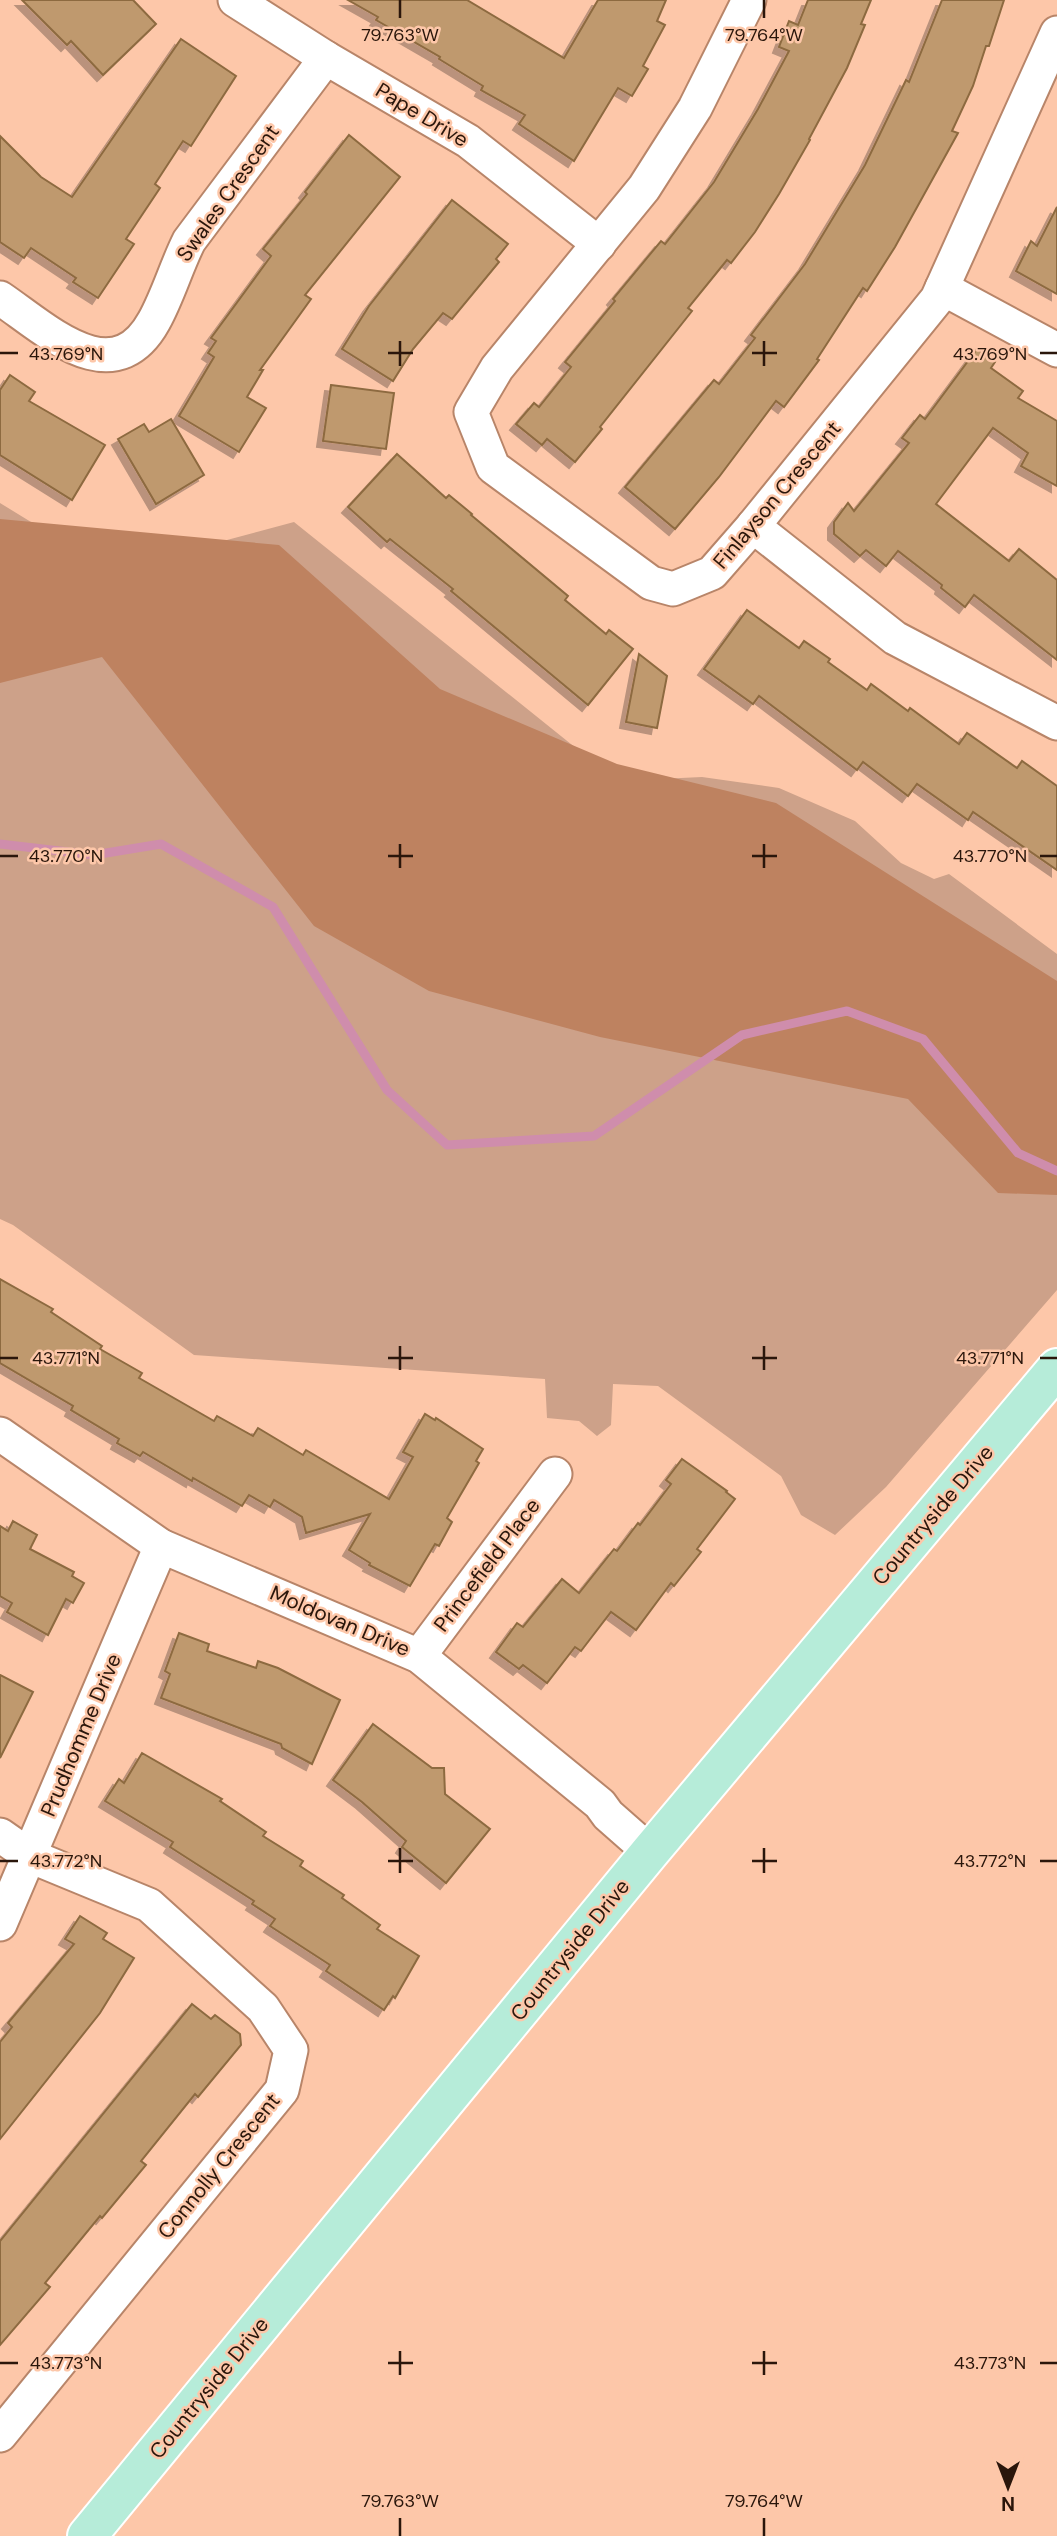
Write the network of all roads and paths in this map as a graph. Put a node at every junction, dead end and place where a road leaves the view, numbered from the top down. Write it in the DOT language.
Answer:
graph roads {
  1 [pos="235,0"];
  2 [pos="749,0"];
  3 [pos="1057,33"];
  4 [pos="326,58"];
  5 [pos="599,244"];
  6 [pos="942,288"];
  7 [pos="0,298"];
  8 [pos="1057,350"];
  9 [pos="754,526"];
  10 [pos="1057,723"];
  11 [pos="1057,1368"];
  12 [pos="0,1434"];
  13 [pos="555,1474"];
  14 [pos="161,1546"];
  15 [pos="419,1656"];
  16 [pos="0,1836"];
  17 [pos="650,1852"];
  18 [pos="30,1856"];
  19 [pos="0,1924"];
  20 [pos="0,2435"];
  21 [pos="88,2536"];
  1 -- 4 [label="street, Pape Drive"];
  2 -- 5 [label="street, Finlayson Crescent"];
  3 -- 6 [label="street, Finlayson Crescent"];
  4 -- 5 [label="street, Pape Drive"];
  4 -- 7 [label="street, Swales Crescent"];
  5 -- 9 [label="street, Finlayson Crescent"];
  6 -- 8 [label="street"];
  6 -- 9 [label="street, Finlayson Crescent"];
  9 -- 10 [label="street"];
  11 -- 17 [label="main road, Countryside Drive"];
  12 -- 14 [label="street, Moldovan Drive"];
  13 -- 15 [label="street, Princefield Place"];
  14 -- 15 [label="street, Moldovan Drive"];
  14 -- 18 [label="street, Prudhomme Drive"];
  15 -- 17 [label="street, Moldovan Drive"];
  16 -- 18 [label="street, Connolly Crescent"];
  17 -- 21 [label="main road, Countryside Drive"];
  18 -- 19 [label="street, Prudhomme Drive"];
  18 -- 20 [label="street, Connolly Crescent"];
}
